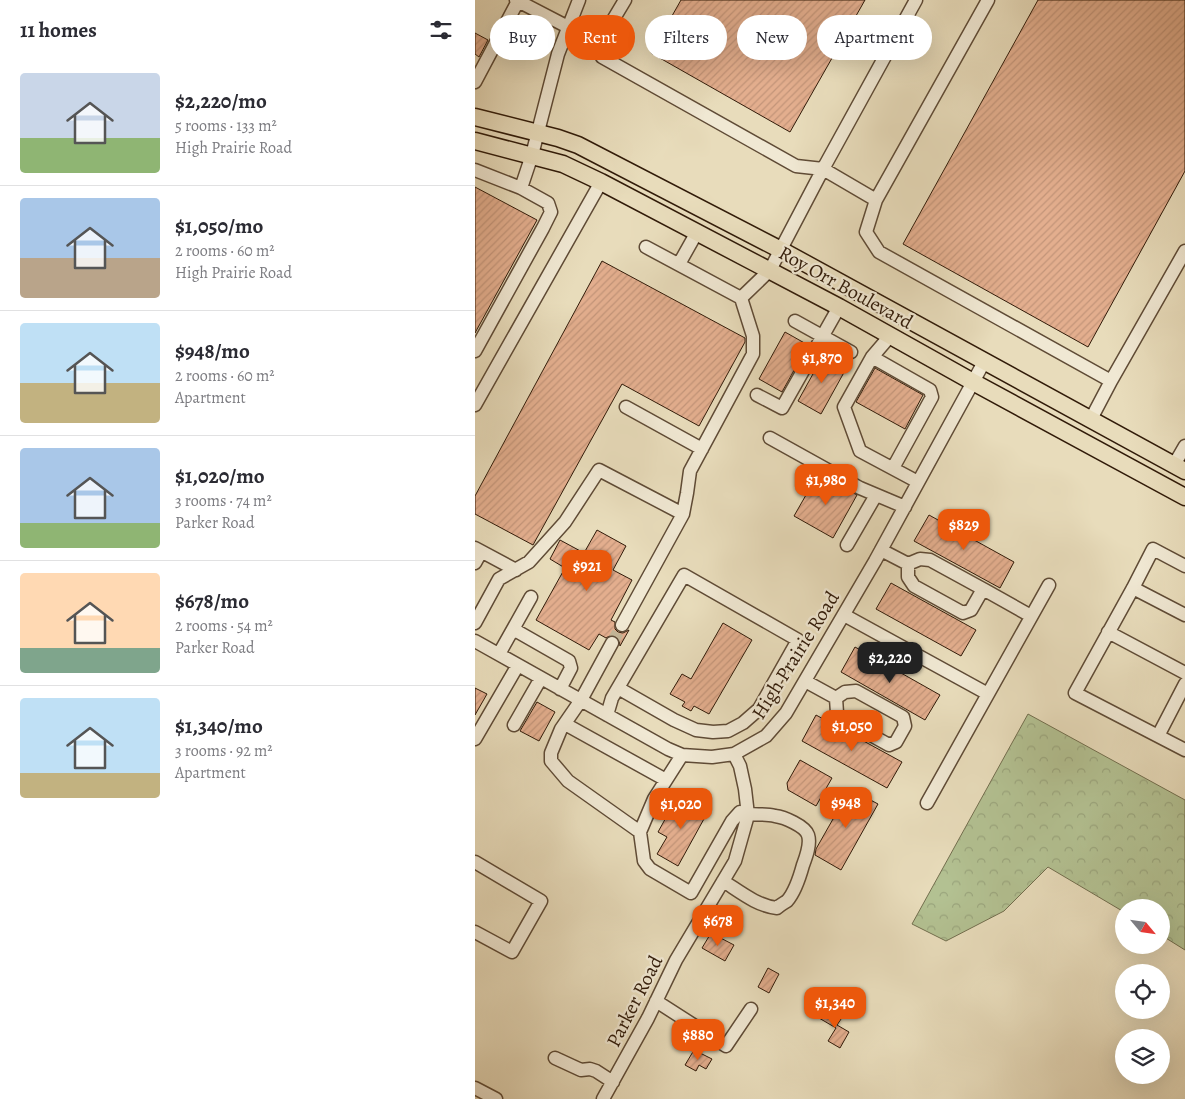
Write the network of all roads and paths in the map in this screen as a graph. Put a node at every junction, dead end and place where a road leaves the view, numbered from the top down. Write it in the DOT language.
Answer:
graph roads {
  1 [pos="517,0"];
  2 [pos="579,0"];
  3 [pos="625,0"];
  4 [pos="917,0"];
  5 [pos="988,0"];
  6 [pos="573,15"];
  7 [pos="565,25"];
  8 [pos="565,35"];
  9 [pos="475,82"];
  10 [pos="475,117"];
  11 [pos="538,133"];
  12 [pos="475,141"];
  13 [pos="532,155"];
  14 [pos="823,169"];
  15 [pos="475,170"];
  16 [pos="601,182"];
  17 [pos="521,188"];
  18 [pos="876,200"];
  19 [pos="697,232"];
  20 [pos="646,246"];
  21 [pos="781,250"];
  22 [pos="1185,251"];
  23 [pos="679,264"];
  24 [pos="769,270"];
  25 [pos="741,298"];
  26 [pos="839,306"];
  27 [pos="795,321"];
  28 [pos="822,336"];
  29 [pos="890,336"];
  30 [pos="475,351"];
  31 [pos="851,352"];
  32 [pos="872,357"];
  33 [pos="984,362"];
  34 [pos="1111,381"];
  35 [pos="973,382"];
  36 [pos="757,395"];
  37 [pos="475,405"];
  38 [pos="626,407"];
  39 [pos="1091,420"];
  40 [pos="770,438"];
  41 [pos="1185,446"];
  42 [pos="702,448"];
  43 [pos="893,468"];
  44 [pos="1180,468"];
  45 [pos="919,482"];
  46 [pos="876,495"];
  47 [pos="1185,496"];
  48 [pos="905,507"];
  49 [pos="683,514"];
  50 [pos="847,545"];
  51 [pos="478,550"];
  52 [pos="881,550"];
  53 [pos="475,563"];
  54 [pos="908,564"];
  55 [pos="1185,566"];
  56 [pos="516,570"];
  57 [pos="1049,585"];
  58 [pos="1133,588"];
  59 [pos="983,589"];
  60 [pos="531,597"];
  61 [pos="844,614"];
  62 [pos="1185,615"];
  63 [pos="1031,616"];
  64 [pos="475,623"];
  65 [pos="622,625"];
  66 [pos="513,628"];
  67 [pos="1108,632"];
  68 [pos="475,641"];
  69 [pos="612,643"];
  70 [pos="499,654"];
  71 [pos="518,665"];
  72 [pos="1185,673"];
  73 [pos="541,678"];
  74 [pos="805,681"];
  75 [pos="1185,684"];
  76 [pos="618,688"];
  77 [pos="560,689"];
  78 [pos="987,694"];
  79 [pos="836,698"];
  80 [pos="581,700"];
  81 [pos="759,709"];
  82 [pos="607,715"];
  83 [pos="565,724"];
  84 [pos="514,725"];
  85 [pos="775,725"];
  86 [pos="1157,736"];
  87 [pos="475,739"];
  88 [pos="1185,750"];
  89 [pos="734,754"];
  90 [pos="682,755"];
  91 [pos="666,780"];
  92 [pos="927,803"];
  93 [pos="748,814"];
  94 [pos="640,832"];
  95 [pos="475,862"];
  96 [pos="723,881"];
  97 [pos="475,932"];
  98 [pos="656,1001"];
  99 [pos="751,1008"];
  100 [pos="555,1058"];
  101 [pos="613,1082"];
  102 [pos="475,1088"];
  103 [pos="495,1099"];
  104 [pos="603,1099"];
  1 -- 7 [label="street"];
  1 -- 9 [label="street"];
  2 -- 6 [label="street"];
  3 -- 14 [label="street"];
  4 -- 14 [label="street"];
  5 -- 18 [label="street"];
  8 -- 11 [label="street"];
  10 -- 11 [label="main road, Roy Orr Boulevard"];
  11 -- 13 [label="street"];
  11 -- 21 [label="main road, Roy Orr Boulevard"];
  12 -- 13 [label="main road, Roy Orr Boulevard"];
  13 -- 16 [label="main road, Roy Orr Boulevard"];
  13 -- 17 [label="street"];
  14 -- 18 [label="street"];
  14 -- 21 [label="street"];
  15 -- 17 [label="street"];
  16 -- 19 [label="main road, Roy Orr Boulevard"];
  16 -- 37 [label="street"];
  17 -- 30 [label="street"];
  18 -- 34 [label="street"];
  19 -- 23 [label="street"];
  19 -- 24 [label="main road, Roy Orr Boulevard"];
  20 -- 23 [label="street"];
  21 -- 24 [label="street"];
  21 -- 33 [label="main road, Roy Orr Boulevard"];
  22 -- 34 [label="street"];
  23 -- 25 [label="street"];
  24 -- 25 [label="street"];
  24 -- 26 [label="main road, Roy Orr Boulevard"];
  25 -- 42 [label="street"];
  26 -- 28 [label="street"];
  26 -- 29 [label="main road, Roy Orr Boulevard"];
  27 -- 28 [label="street"];
  28 -- 31 [label="street"];
  28 -- 36 [label="street"];
  29 -- 32 [label="street"];
  29 -- 35 [label="main road, Roy Orr Boulevard"];
  32 -- 43 [label="street"];
  32 -- 43 [label="street"];
  33 -- 35 [label="street, High Prairie Road"];
  33 -- 39 [label="main road, Roy Orr Boulevard"];
  34 -- 39 [label="street"];
  35 -- 45 [label="street, High Prairie Road"];
  35 -- 47 [label="main road, Roy Orr Boulevard"];
  38 -- 42 [label="street"];
  39 -- 44 [label="main road, Roy Orr Boulevard"];
  40 -- 46 [label="street"];
  41 -- 44 [label="street"];
  42 -- 49 [label="street"];
  43 -- 45 [label="street"];
  45 -- 48 [label="street, High Prairie Road"];
  46 -- 48 [label="street"];
  46 -- 50 [label="street"];
  48 -- 52 [label="street, High Prairie Road"];
  49 -- 56 [label="street"];
  49 -- 65 [label="street"];
  51 -- 53 [label="street"];
  51 -- 56 [label="street"];
  52 -- 54 [label="street"];
  52 -- 61 [label="street, High Prairie Road"];
  54 -- 59 [label="street"];
  54 -- 59 [label="street"];
  55 -- 58 [label="street"];
  56 -- 64 [label="street"];
  57 -- 63 [label="street"];
  58 -- 62 [label="street"];
  58 -- 67 [label="street"];
  59 -- 63 [label="street"];
  60 -- 66 [label="street"];
  61 -- 74 [label="street, High Prairie Road"];
  61 -- 78 [label="street"];
  63 -- 78 [label="street"];
  66 -- 70 [label="street"];
  66 -- 77 [label="street"];
  67 -- 72 [label="street"];
  67 -- 86 [label="street"];
  68 -- 70 [label="street, High Prairie Road"];
  69 -- 80 [label="street"];
  70 -- 71 [label="street, High Prairie Road"];
  71 -- 73 [label="street, High Prairie Road"];
  71 -- 87 [label="street"];
  73 -- 77 [label="street, High Prairie Road"];
  73 -- 84 [label="street"];
  74 -- 79 [label="street"];
  74 -- 85 [label="street, High Prairie Road"];
  75 -- 86 [label="street"];
  76 -- 81 [label="street"];
  76 -- 81 [label="street"];
  76 -- 82 [label="street"];
  77 -- 80 [label="street, High Prairie Road"];
  78 -- 92 [label="street"];
  79 -- 79 [label="street"];
  80 -- 82 [label="street, High Prairie Road"];
  80 -- 83 [label="street"];
  81 -- 85 [label="street"];
  82 -- 90 [label="street, High Prairie Road"];
  83 -- 91 [label="street"];
  83 -- 94 [label="street"];
  85 -- 89 [label="street, High Prairie Road"];
  86 -- 88 [label="street"];
  89 -- 90 [label="street, High Prairie Road"];
  89 -- 93 [label="street, Parker Road"];
  90 -- 91 [label="street"];
  91 -- 94 [label="street"];
  93 -- 94 [label="street"];
  93 -- 96 [label="street, Parker Road"];
  93 -- 96 [label="street"];
  95 -- 97 [label="street"];
  96 -- 98 [label="street, Parker Road"];
  98 -- 99 [label="street"];
  98 -- 101 [label="street, Parker Road"];
  100 -- 101 [label="street"];
  101 -- 104 [label="street, Parker Road"];
  102 -- 103 [label="street"];
}
